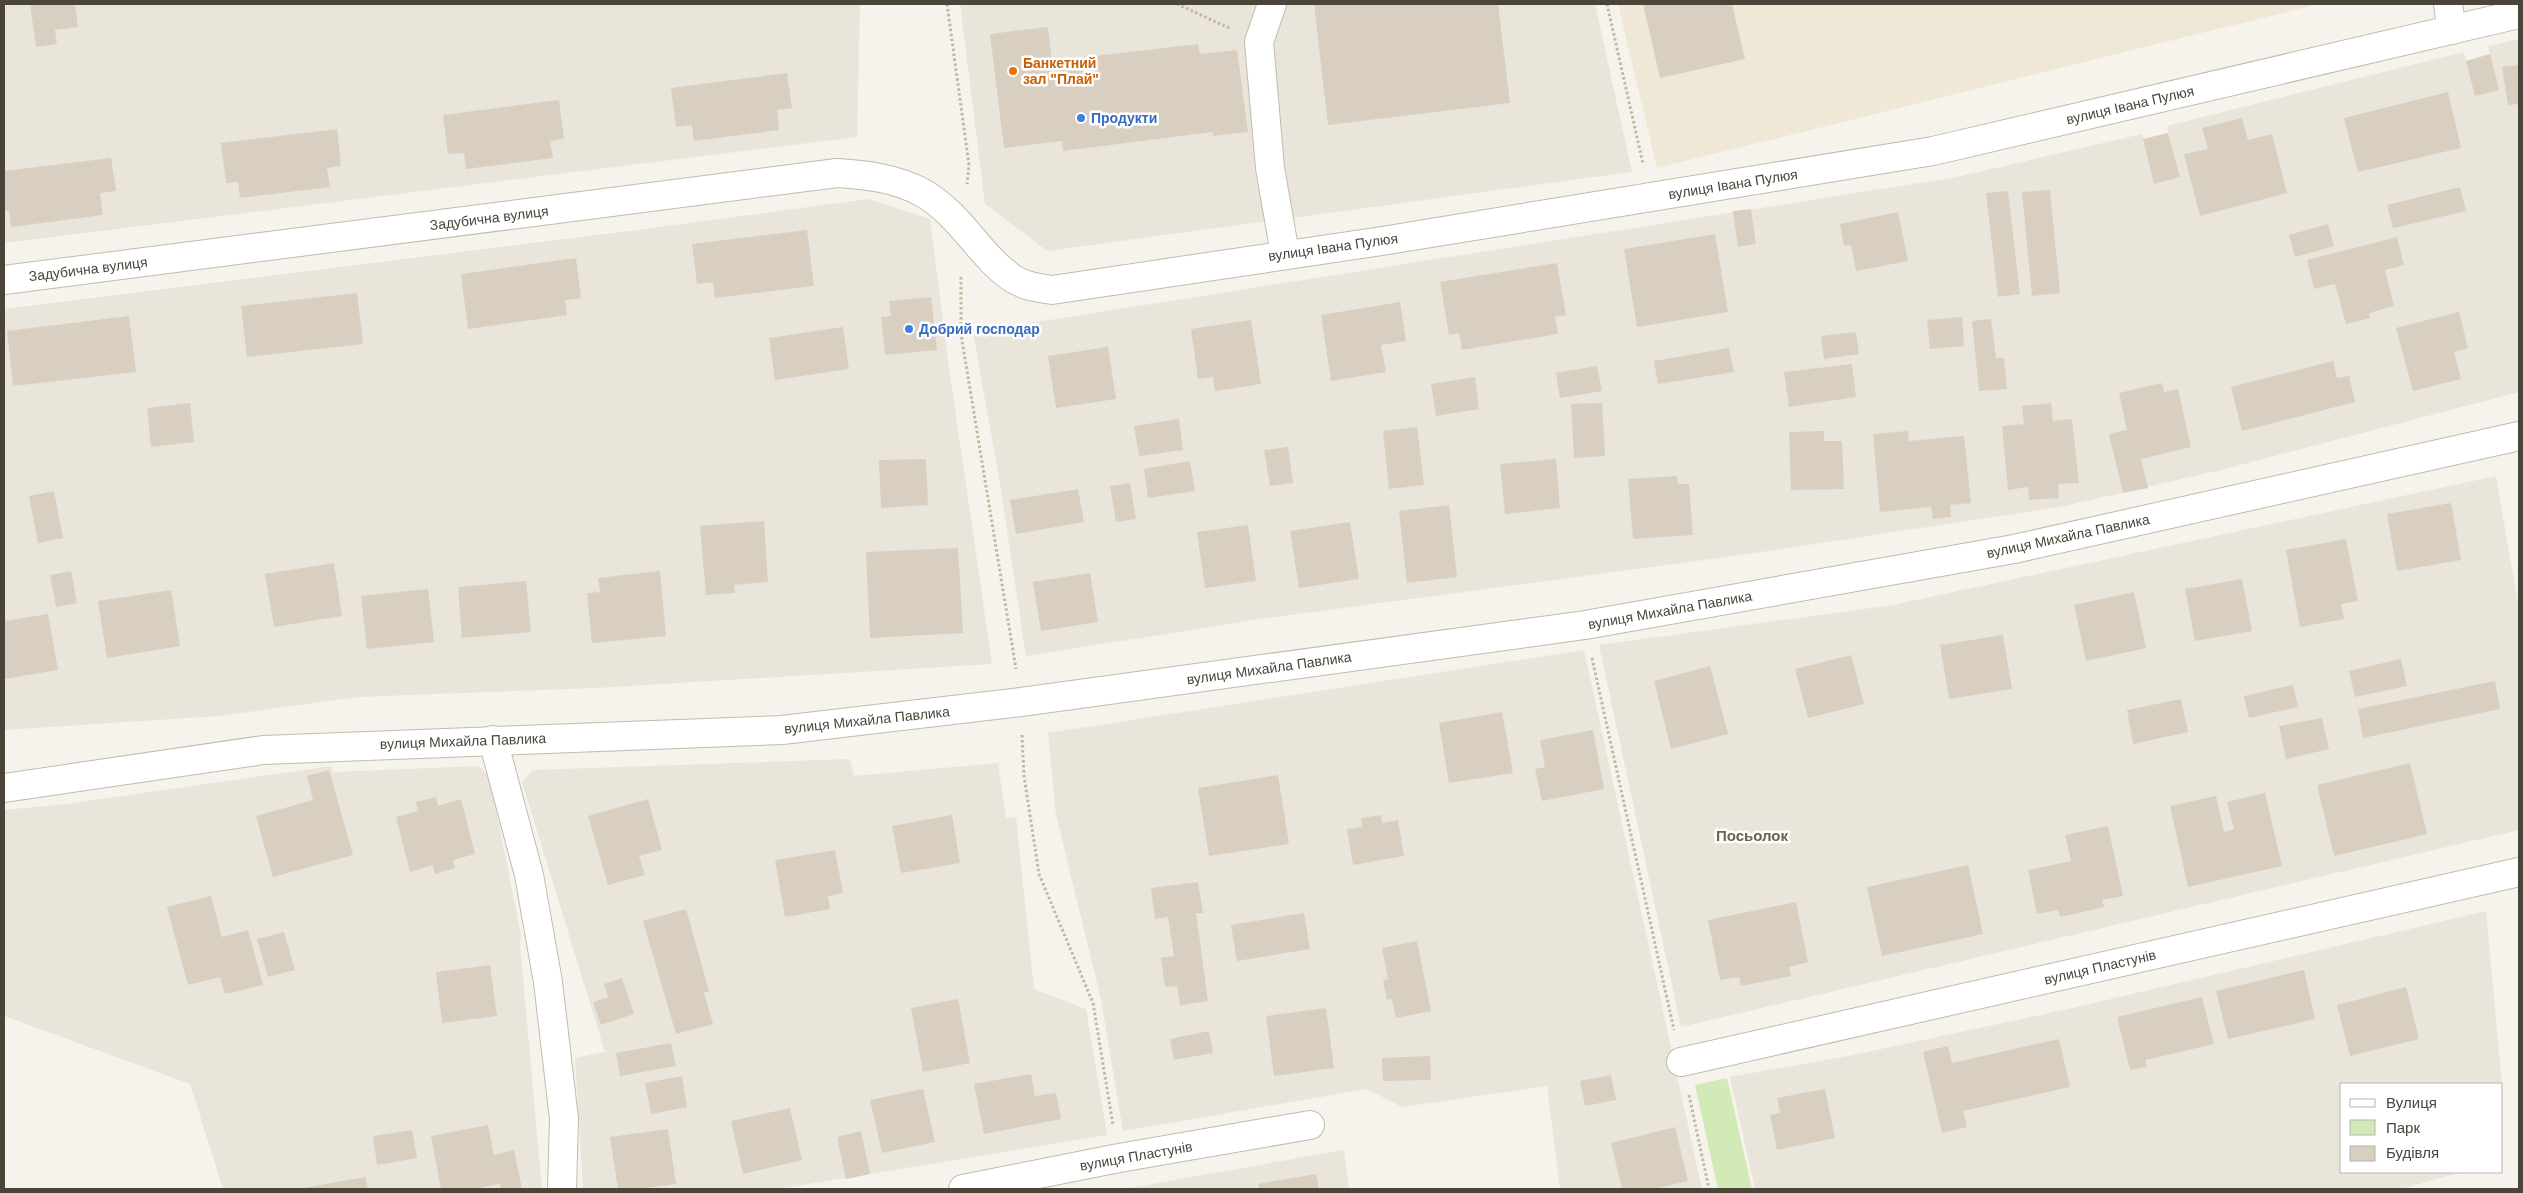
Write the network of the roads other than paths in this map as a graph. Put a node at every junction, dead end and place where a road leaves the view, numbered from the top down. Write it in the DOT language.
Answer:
graph roads {
  1 [pos="1272,4"];
  2 [pos="2519,14"];
  3 [pos="2450,17"];
  4 [pos="962,224"];
  5 [pos="1285,254"];
  6 [pos="4,280"];
  7 [pos="2519,436"];
  8 [pos="492,740"];
  9 [pos="4,788"];
  10 [pos="2519,872"];
  11 [pos="1681,1062"];
  12 [pos="1310,1125"];
  13 [pos="562,1189"];
  14 [pos="963,1189"];
  1 -- 5 [label="street"];
  2 -- 3 [label="street, вулиця Івана Пулюя"];
  3 -- 5 [label="street, вулиця Івана Пулюя"];
  4 -- 5 [label="street, вулиця Івана Пулюя"];
  4 -- 6 [label="street, Задубична вулиця"];
  7 -- 8 [label="street, вулиця Михайла Павлика"];
  8 -- 9 [label="street, вулиця Михайла Павлика"];
  8 -- 13 [label="street"];
  10 -- 11 [label="street, вулиця Пластунів"];
  12 -- 14 [label="street, вулиця Пластунів"];
}
